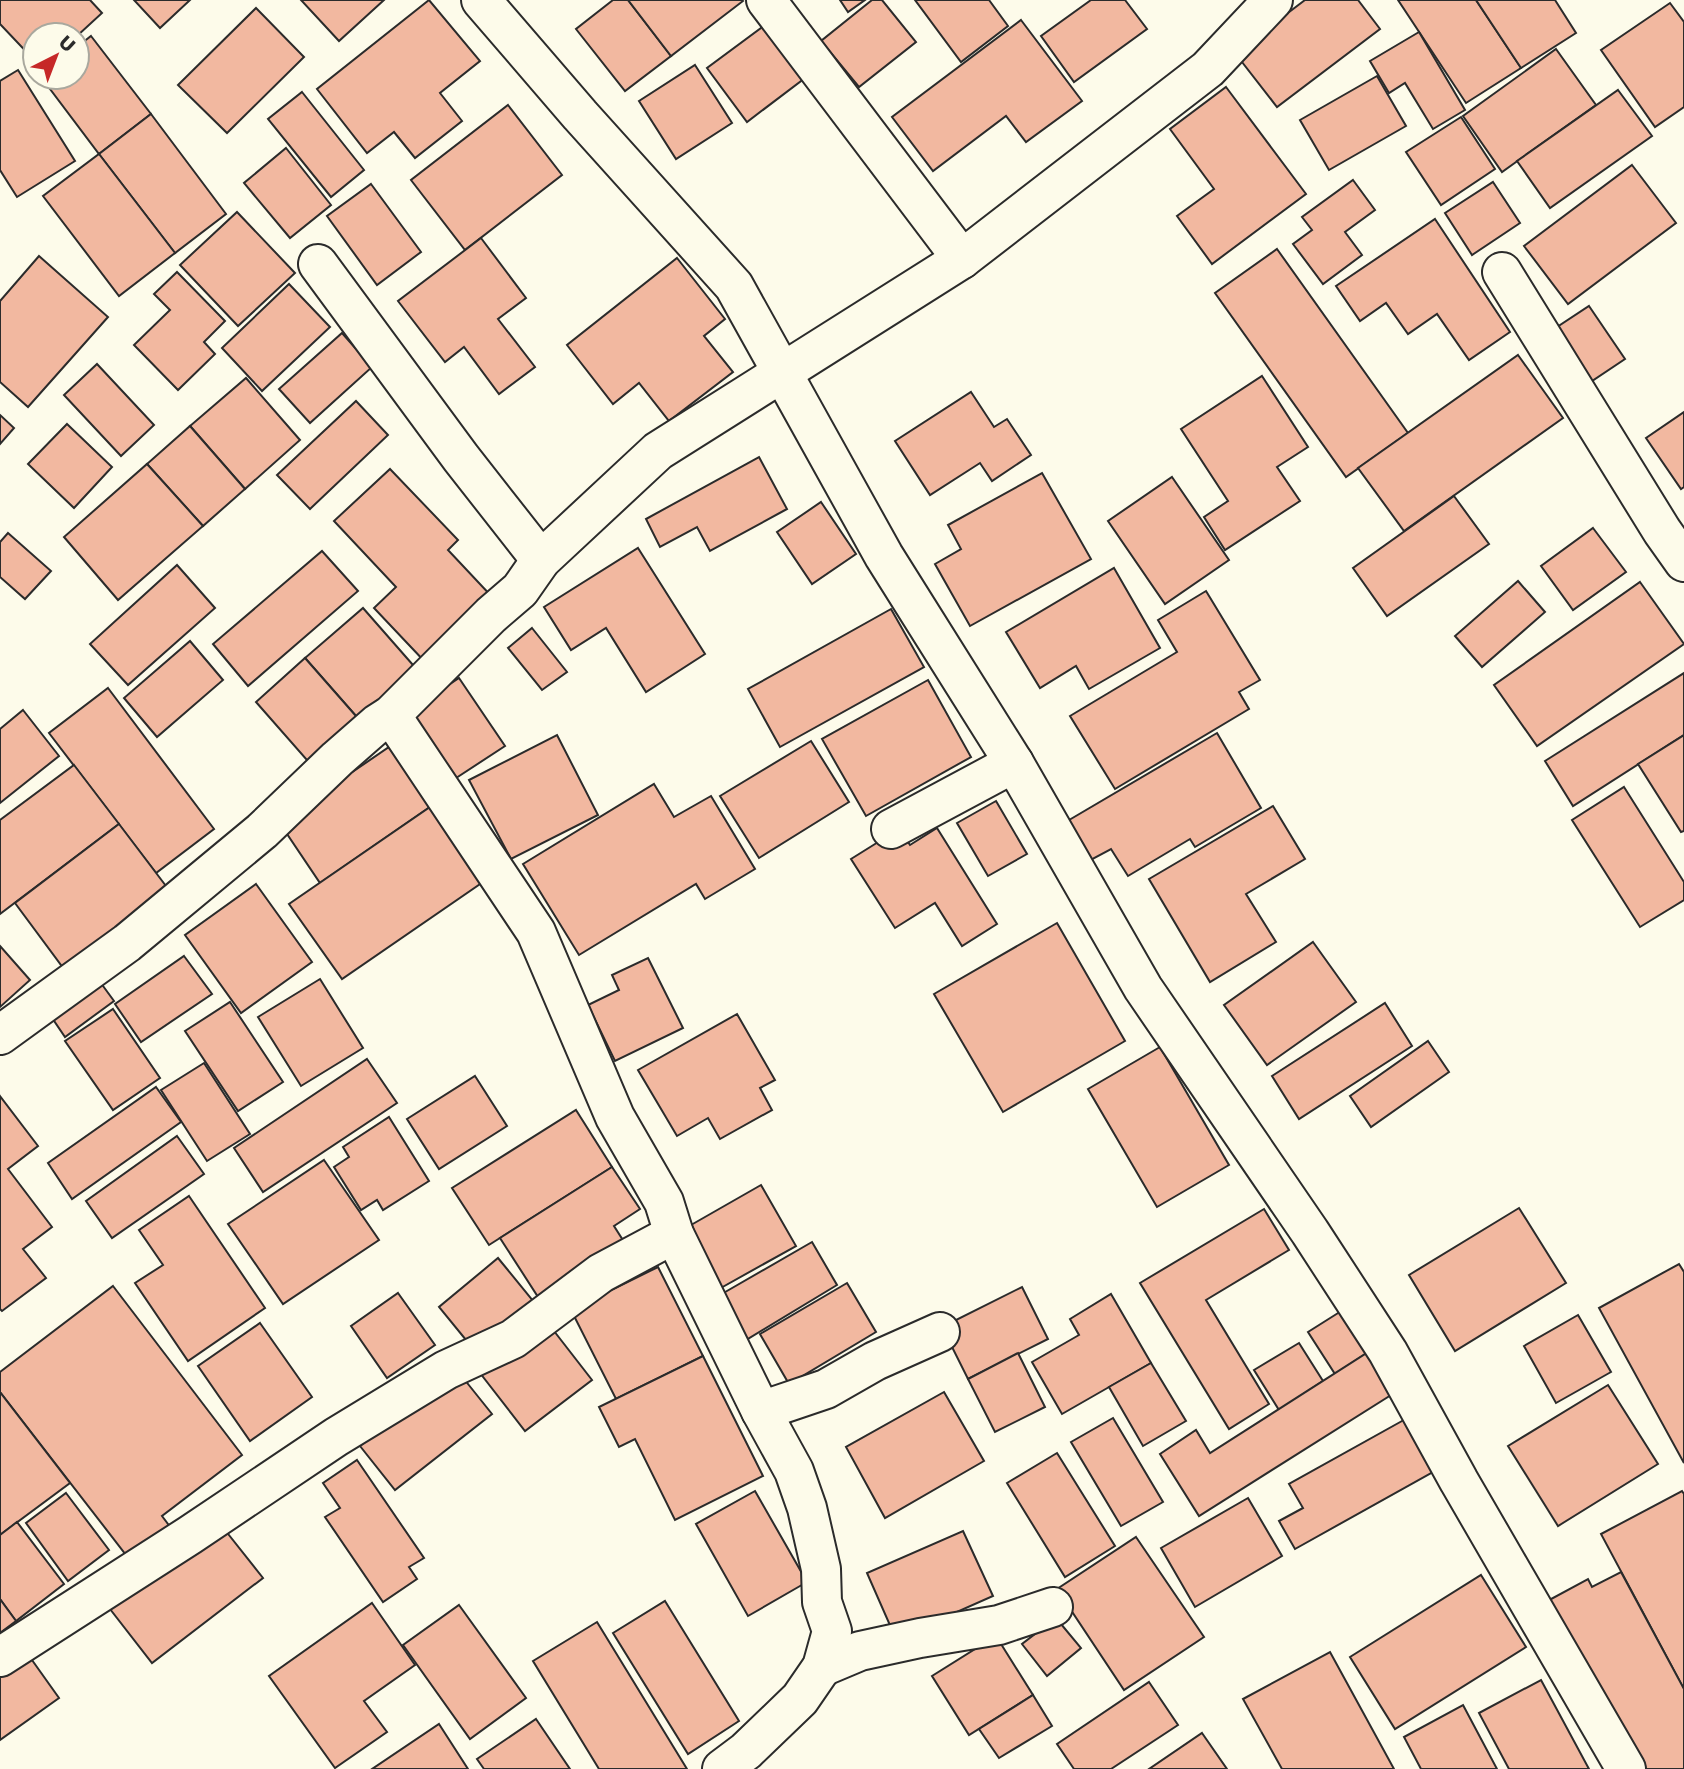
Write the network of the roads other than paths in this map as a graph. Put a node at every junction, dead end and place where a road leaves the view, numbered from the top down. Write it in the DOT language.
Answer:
graph roads {
  1 [pos="481,0"];
  2 [pos="766,0"];
  3 [pos="1273,0"];
  4 [pos="962,258"];
  5 [pos="318,264"];
  6 [pos="1502,272"];
  7 [pos="780,373"];
  8 [pos="1673,524"];
  9 [pos="541,560"];
  10 [pos="1684,562"];
  11 [pos="391,715"];
  12 [pos="1014,763"];
  13 [pos="891,830"];
  14 [pos="0,1035"];
  15 [pos="674,1234"];
  16 [pos="940,1332"];
  17 [pos="761,1411"];
  18 [pos="1053,1607"];
  19 [pos="0,1657"];
  20 [pos="822,1667"];
  21 [pos="722,1769"];
  22 [pos="1626,1769"];
  1 -- 7 [label="street"];
  2 -- 4 [label="street"];
  3 -- 4 [label="street"];
  4 -- 7 [label="street"];
  5 -- 9 [label="street"];
  6 -- 8 [label="street"];
  7 -- 9 [label="street"];
  7 -- 12 [label="street"];
  8 -- 10 [label="street"];
  9 -- 11 [label="street"];
  11 -- 14 [label="street"];
  11 -- 15 [label="street"];
  12 -- 13 [label="street"];
  12 -- 22 [label="street"];
  15 -- 17 [label="street"];
  15 -- 19 [label="street"];
  16 -- 17 [label="street"];
  17 -- 20 [label="street"];
  18 -- 20 [label="street"];
  20 -- 21 [label="street"];
}
